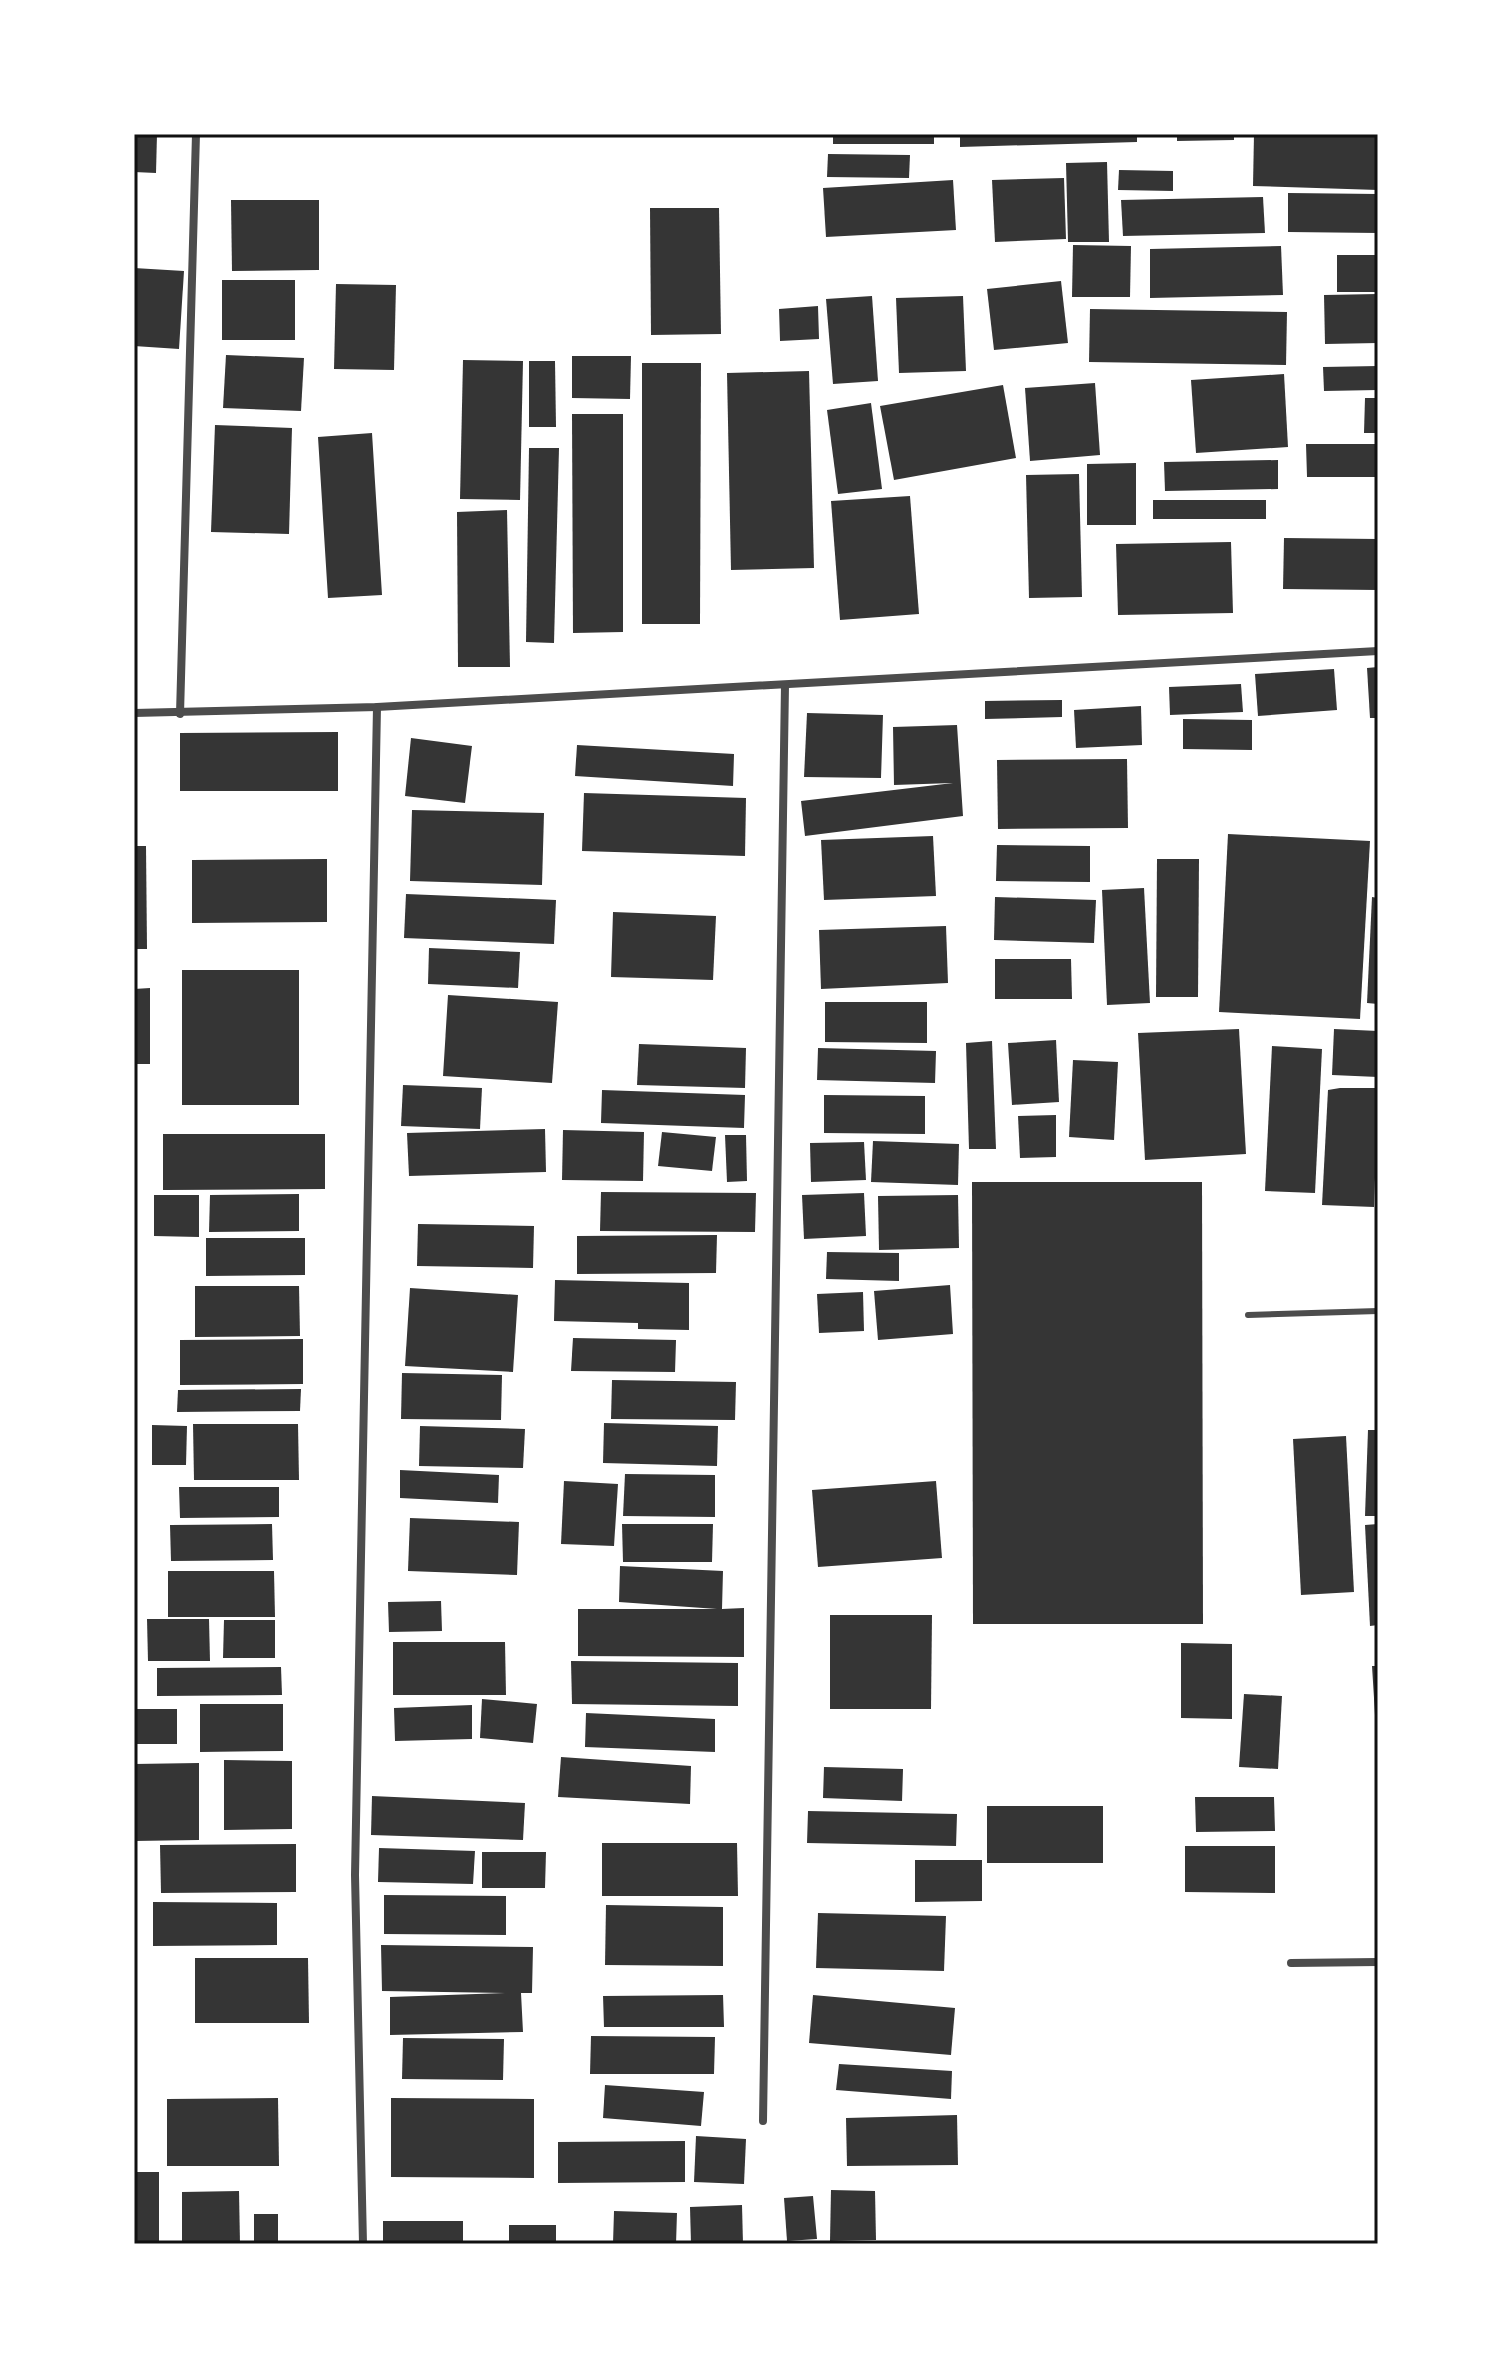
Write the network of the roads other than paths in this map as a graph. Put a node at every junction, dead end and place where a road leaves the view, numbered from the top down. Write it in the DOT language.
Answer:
graph roads {
  1 [pos="196,134"];
  2 [pos="1378,651"];
  3 [pos="785,685"];
  4 [pos="377,707"];
  5 [pos="134,713"];
  6 [pos="180,714"];
  7 [pos="1378,1311"];
  8 [pos="1248,1315"];
  9 [pos="1378,1962"];
  10 [pos="1291,1963"];
  11 [pos="763,2121"];
  12 [pos="363,2244"];
  1 -- 6 [label="street"];
  2 -- 3 [label="street"];
  3 -- 4 [label="street"];
  3 -- 11 [label="street"];
  4 -- 6 [label="street"];
  4 -- 12 [label="street"];
  5 -- 6 [label="street"];
  7 -- 8 [label="lane"];
  9 -- 10 [label="street"];
}
